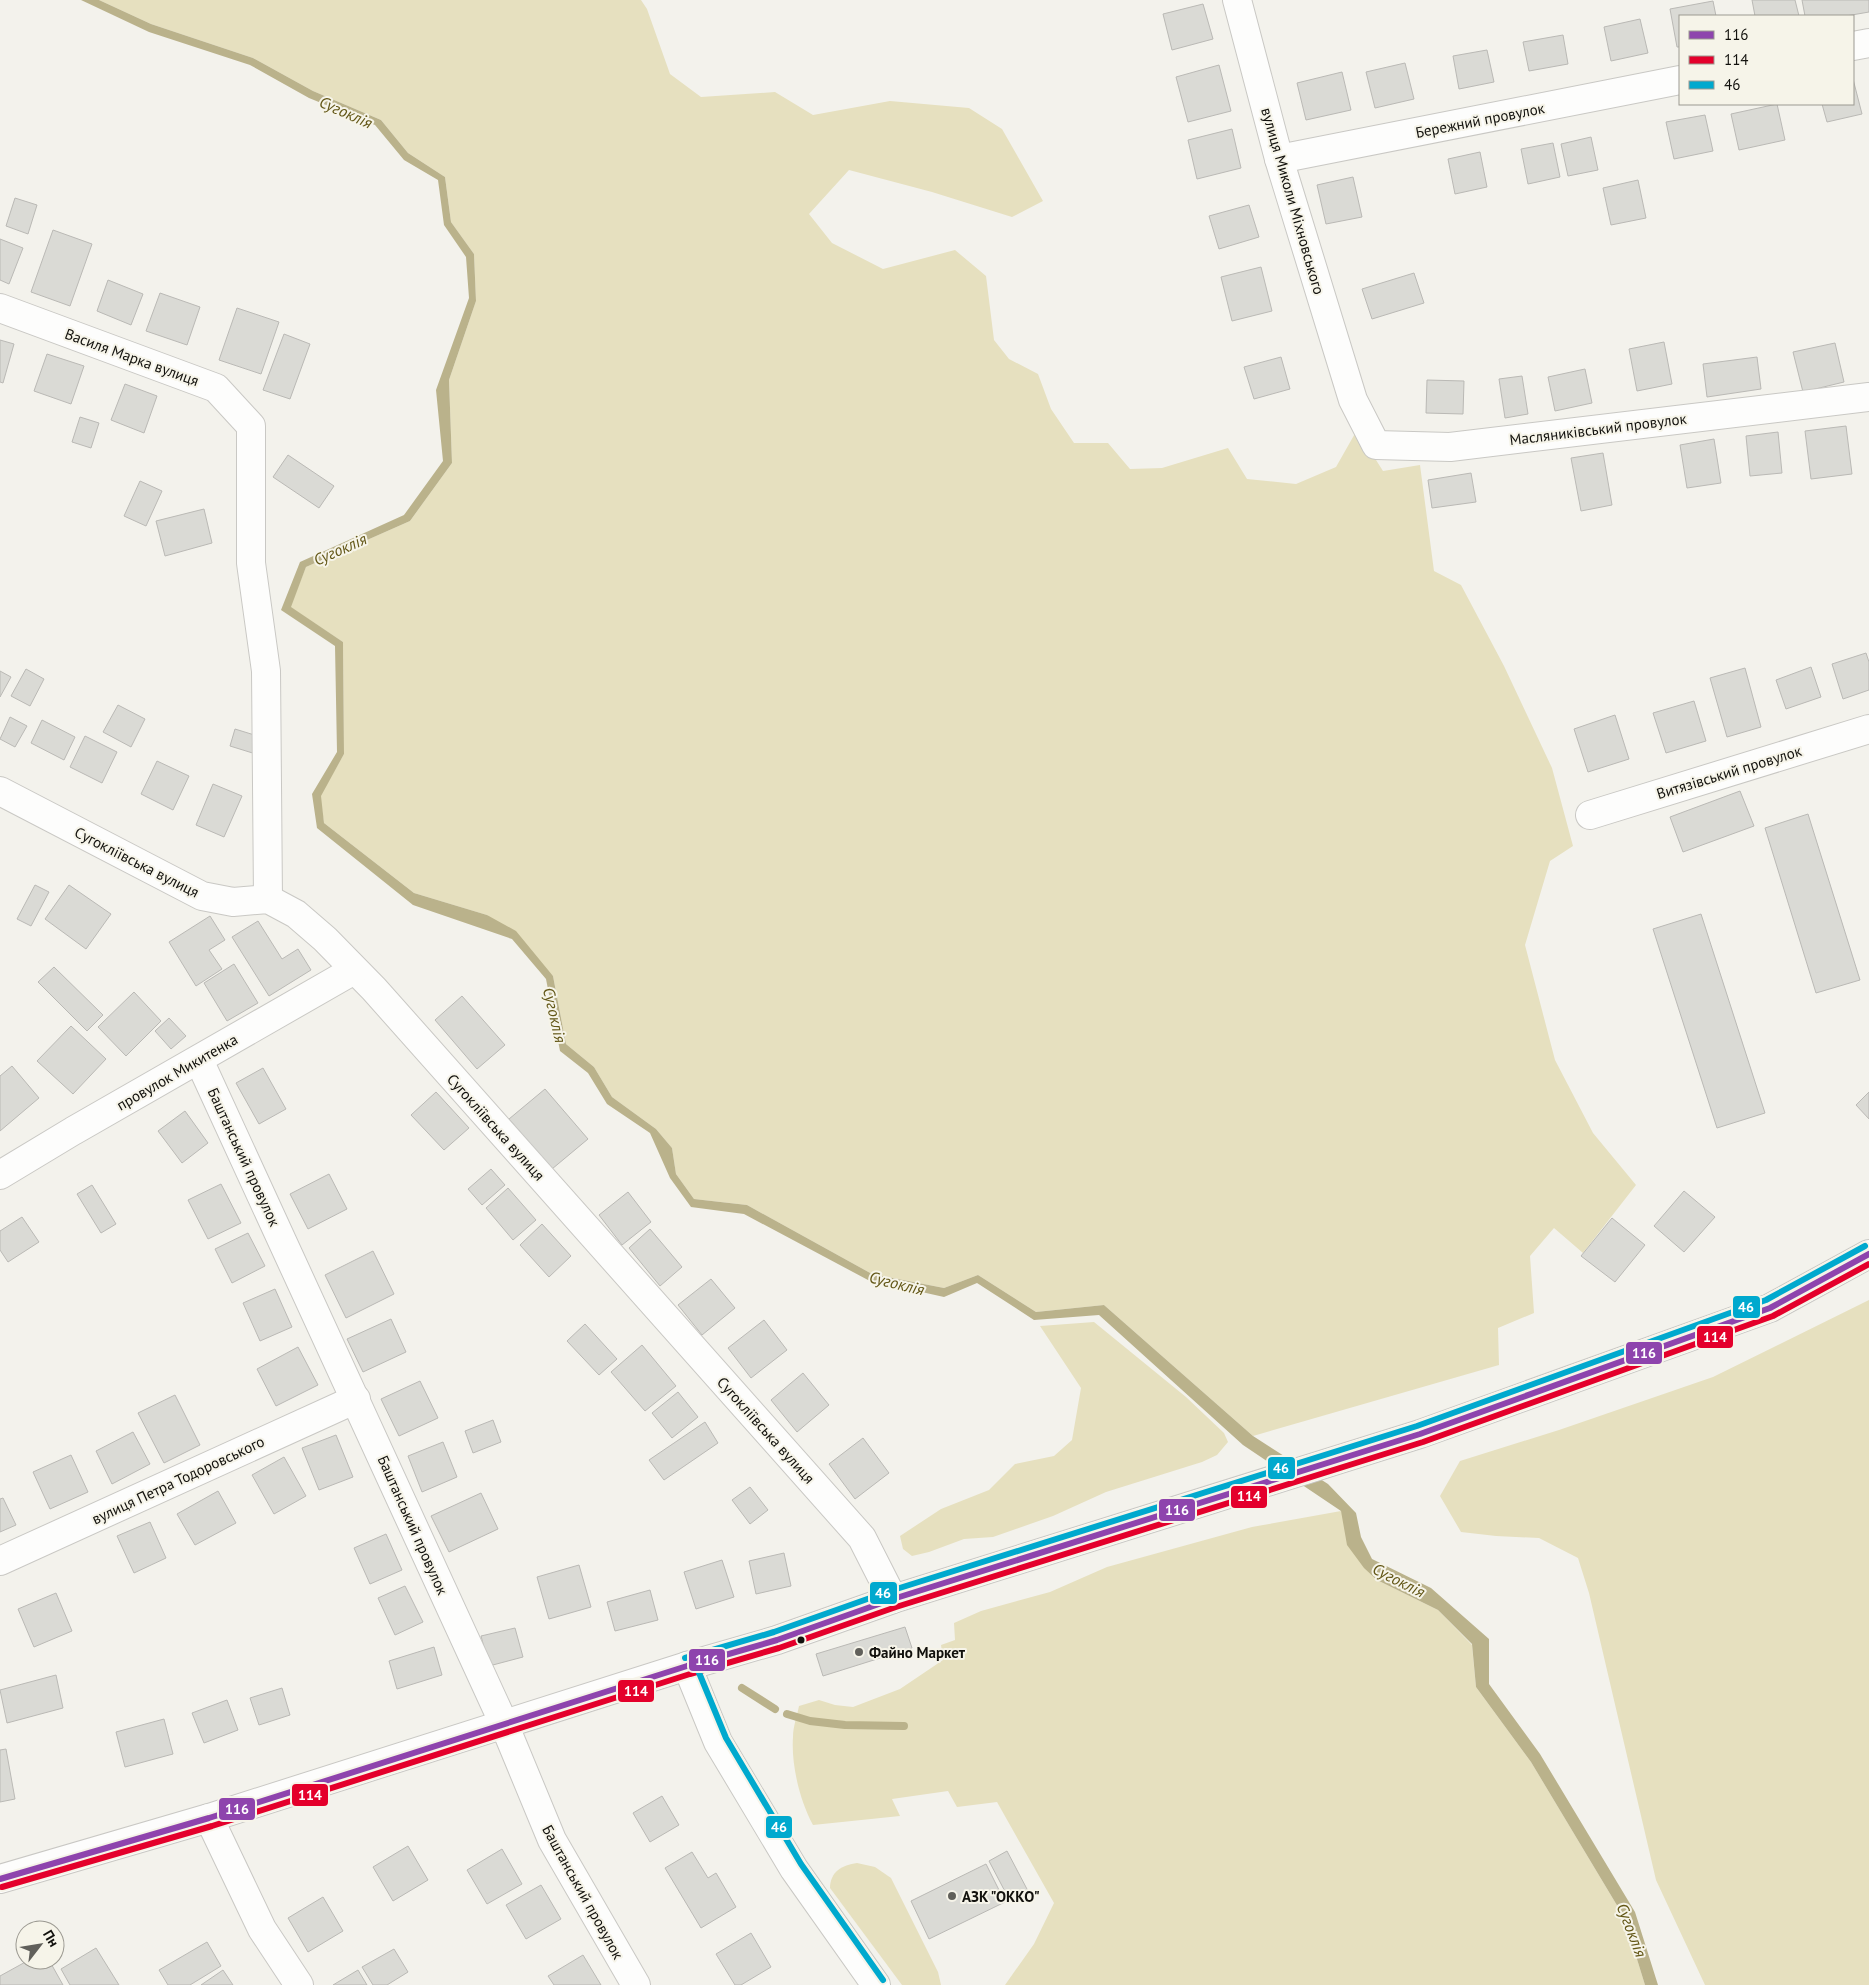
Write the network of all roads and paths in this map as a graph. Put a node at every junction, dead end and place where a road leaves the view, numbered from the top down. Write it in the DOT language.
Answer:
graph roads {
  1 [pos="1237,0"];
  2 [pos="1869,43"];
  3 [pos="1854,46"];
  4 [pos="1679,80"];
  5 [pos="1279,159"];
  6 [pos="0,308"];
  7 [pos="1869,397"];
  8 [pos="1353,400"];
  9 [pos="1869,729"];
  10 [pos="0,791"];
  11 [pos="1590,815"];
  12 [pos="268,899"];
  13 [pos="354,970"];
  14 [pos="199,1060"];
  15 [pos="0,1175"];
  16 [pos="1869,1254"];
  17 [pos="356,1399"];
  18 [pos="0,1561"];
  19 [pos="893,1599"];
  20 [pos="687,1666"];
  21 [pos="504,1724"];
  22 [pos="209,1818"];
  23 [pos="0,1879"];
  24 [pos="299,1985"];
  25 [pos="636,1985"];
  26 [pos="876,1985"];
  1 -- 5 [label="street, вулиця Миколи Міхновського"];
  2 -- 3 [label="street"];
  4 -- 5 [label="street, Бережний провулок"];
  5 -- 8 [label="street, вулиця Миколи Міхновського"];
  6 -- 12 [label="street, Василя Марка вулиця"];
  7 -- 8 [label="street, Масляниківський провулок"];
  9 -- 11 [label="street, Витязівський провулок"];
  10 -- 12 [label="street, Сугокліївська вулиця"];
  12 -- 13 [label="street, Сугокліївська вулиця"];
  13 -- 14 [label="street, провулок Микитенка"];
  13 -- 19 [label="street, Сугокліївська вулиця"];
  14 -- 15 [label="street, провулок Микитенка"];
  14 -- 17 [label="street, Баштанський провулок"];
  16 -- 19 [label="street"];
  17 -- 18 [label="street, вулиця Петра Тодоровського"];
  17 -- 21 [label="street, Баштанський провулок"];
  19 -- 20 [label="street"];
  20 -- 21 [label="street"];
  20 -- 26 [label="street"];
  21 -- 22 [label="street"];
  21 -- 25 [label="street, Баштанський провулок"];
  22 -- 23 [label="street"];
  22 -- 24 [label="street"];
}
